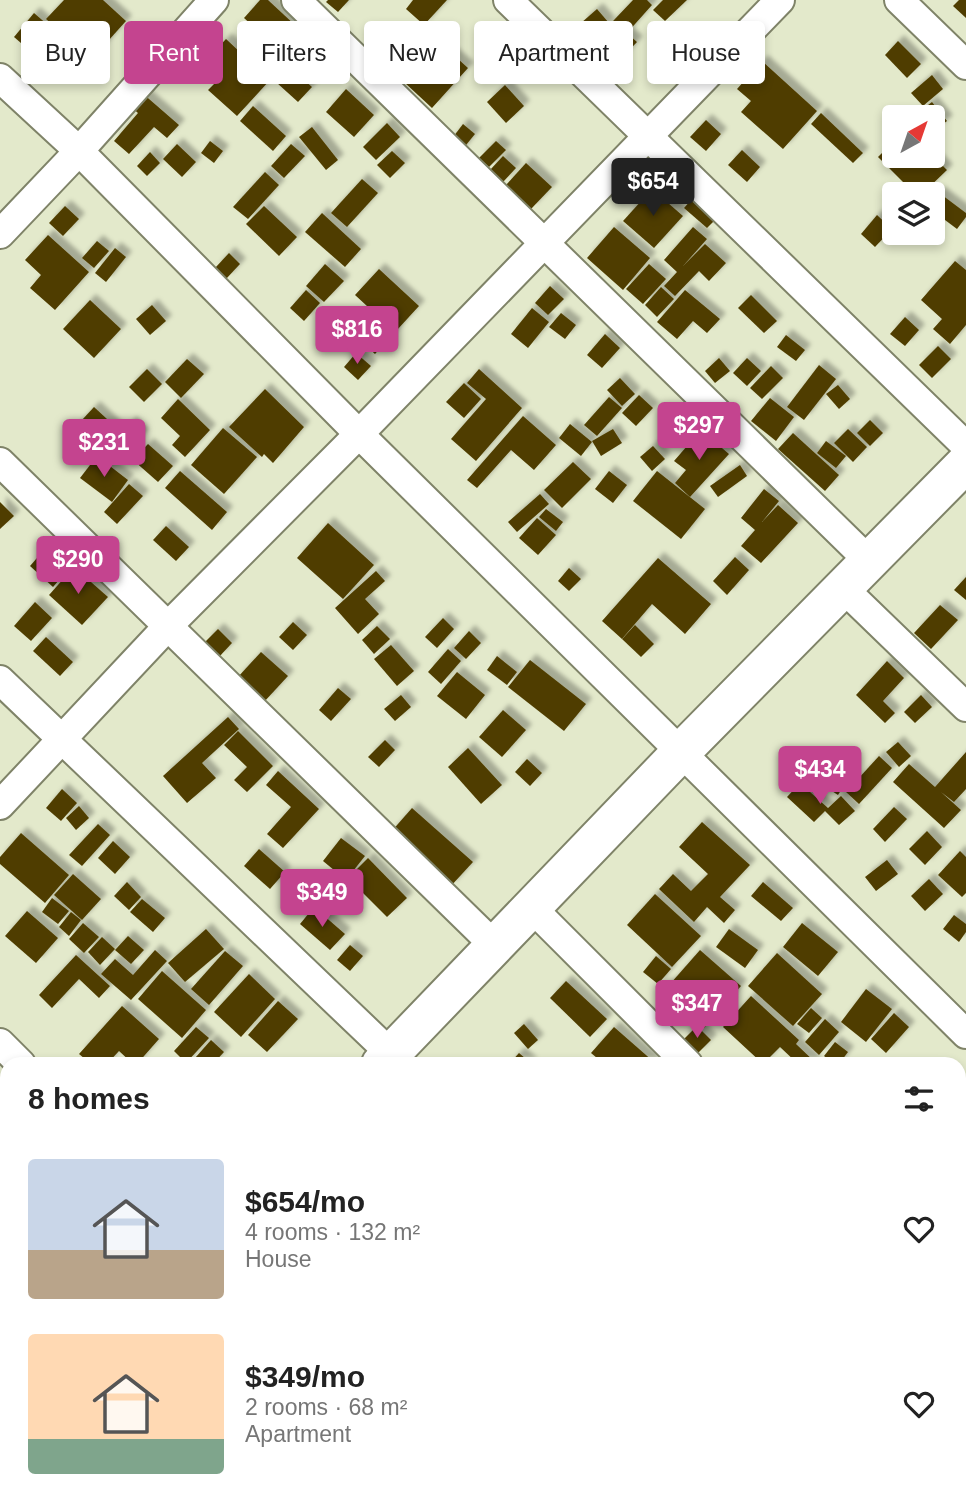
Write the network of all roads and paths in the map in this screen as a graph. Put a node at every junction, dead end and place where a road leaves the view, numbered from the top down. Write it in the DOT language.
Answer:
graph roads {
  1 [pos="215,0"];
  2 [pos="296,0"];
  3 [pos="508,0"];
  4 [pos="780,0"];
  5 [pos="899,0"];
  6 [pos="966,65"];
  7 [pos="0,78"];
  8 [pos="648,137"];
  9 [pos="79,151"];
  10 [pos="0,234"];
  11 [pos="544,244"];
  12 [pos="359,435"];
  13 [pos="966,446"];
  14 [pos="0,462"];
  15 [pos="966,463"];
  16 [pos="869,561"];
  17 [pos="843,588"];
  18 [pos="168,626"];
  19 [pos="0,680"];
  20 [pos="966,707"];
  21 [pos="61,741"];
  22 [pos="682,751"];
  23 [pos="0,805"];
  24 [pos="531,907"];
  25 [pos="494,945"];
  26 [pos="966,1034"];
  27 [pos="0,1043"];
  28 [pos="14,1057"];
  29 [pos="384,1057"];
  30 [pos="388,1057"];
  31 [pos="681,1057"];
  1 -- 9 [label="street"];
  2 -- 11 [label="street"];
  3 -- 8 [label="street"];
  4 -- 8 [label="street"];
  5 -- 6 [label="street"];
  7 -- 9 [label="street"];
  8 -- 11 [label="street"];
  8 -- 13 [label="street"];
  9 -- 10 [label="street"];
  9 -- 12 [label="street"];
  11 -- 12 [label="street"];
  11 -- 16 [label="street"];
  12 -- 18 [label="street"];
  12 -- 22 [label="street"];
  14 -- 18 [label="street"];
  15 -- 16 [label="street"];
  16 -- 17 [label="street"];
  17 -- 20 [label="street"];
  17 -- 22 [label="street"];
  18 -- 21 [label="street"];
  18 -- 25 [label="street"];
  19 -- 21 [label="street"];
  21 -- 23 [label="street"];
  21 -- 29 [label="street"];
  22 -- 24 [label="street"];
  22 -- 26 [label="street"];
  24 -- 25 [label="street"];
  24 -- 31 [label="street"];
  25 -- 30 [label="street"];
  27 -- 28 [label="street"];
}
